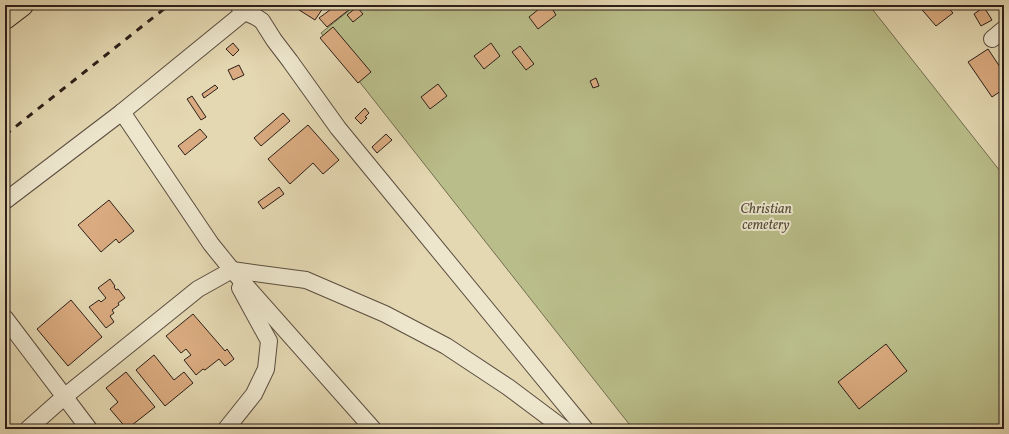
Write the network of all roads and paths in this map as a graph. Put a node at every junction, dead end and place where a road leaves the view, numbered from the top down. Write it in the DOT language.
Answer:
graph roads {
  1 [pos="22,5"];
  2 [pos="245,7"];
  3 [pos="5,18"];
  4 [pos="122,112"];
  5 [pos="5,201"];
  6 [pos="232,270"];
  7 [pos="5,318"];
  8 [pos="64,397"];
  9 [pos="28,429"];
  10 [pos="89,429"];
  11 [pos="226,429"];
  12 [pos="373,429"];
  13 [pos="564,429"];
  14 [pos="585,429"];
  1 -- 3 [label="highway"];
  2 -- 4 [label="street"];
  2 -- 14 [label="street"];
  4 -- 5 [label="street"];
  4 -- 6 [label="street"];
  6 -- 8 [label="street"];
  6 -- 11 [label="street"];
  6 -- 12 [label="street"];
  6 -- 13 [label="street"];
  7 -- 8 [label="street"];
  8 -- 9 [label="street"];
  8 -- 10 [label="street"];
}
